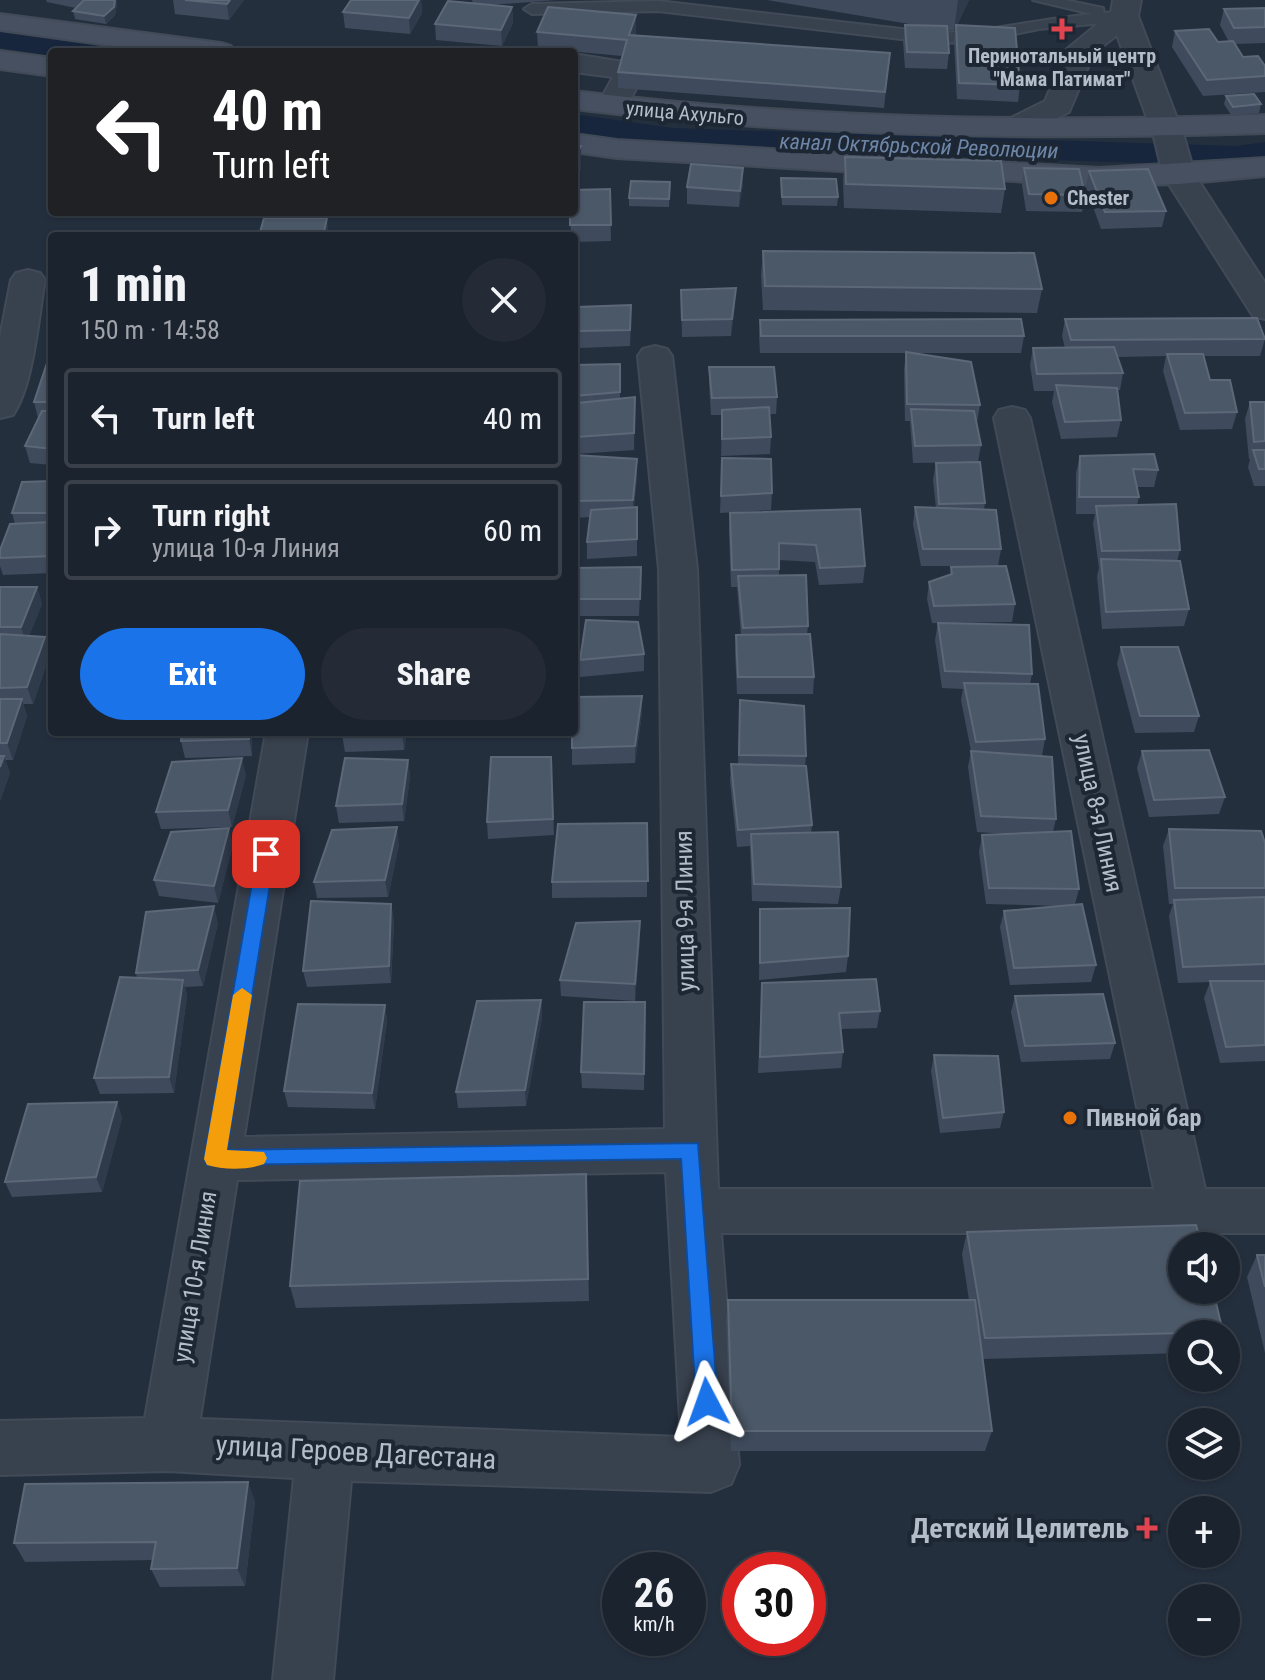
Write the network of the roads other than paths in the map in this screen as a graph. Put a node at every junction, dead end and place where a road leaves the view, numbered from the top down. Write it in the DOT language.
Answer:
graph roads {
  1 [pos="1041,0"];
  2 [pos="1093,0"];
  3 [pos="1126,8"];
  4 [pos="532,9"];
  5 [pos="0,22"];
  6 [pos="192,48"];
  7 [pos="0,60"];
  8 [pos="578,64"];
  9 [pos="48,66"];
  10 [pos="578,101"];
  11 [pos="612,106"];
  12 [pos="1265,124"];
  13 [pos="1014,128"];
  14 [pos="1166,132"];
  15 [pos="578,144"];
  16 [pos="1265,167"];
  17 [pos="1179,175"];
  18 [pos="28,280"];
  19 [pos="1265,309"];
  20 [pos="655,356"];
  21 [pos="0,407"];
  22 [pos="1012,418"];
  23 [pos="286,736"];
  24 [pos="690,1150"];
  25 [pos="215,1159"];
  26 [pos="1184,1208"];
  27 [pos="694,1211"];
  28 [pos="1265,1211"];
  29 [pos="168,1444"];
  30 [pos="0,1448"];
  31 [pos="325,1453"];
  32 [pos="711,1465"];
  33 [pos="303,1680"];
  1 -- 3 [label="lane"];
  2 -- 3 [label="lane"];
  3 -- 4 [label="lane"];
  3 -- 13 [label="street, улица Ахульго"];
  3 -- 14 [label="street"];
  5 -- 6 [label="main road"];
  7 -- 9 [label="main road"];
  8 -- 11 [label="street"];
  10 -- 11 [label="main road, улица Ахульго"];
  11 -- 13 [label="main road, улица Ахульго"];
  12 -- 14 [label="main road"];
  13 -- 14 [label="main road"];
  14 -- 17 [label="street"];
  15 -- 17 [label="main road"];
  16 -- 17 [label="main road"];
  17 -- 19 [label="street"];
  18 -- 21 [label="street"];
  20 -- 24 [label="street, улица 9-я Линия"];
  22 -- 26 [label="street, улица 8-я Линия"];
  23 -- 25 [label="street, улица 10-я Линия"];
  24 -- 25 [label="street"];
  24 -- 27 [label="street, улица 9-я Линия"];
  25 -- 29 [label="street, улица 10-я Линия"];
  26 -- 27 [label="street"];
  26 -- 28 [label="street"];
  27 -- 32 [label="street, улица 9-я Линия"];
  29 -- 30 [label="street, улица Героев Дагестана"];
  29 -- 31 [label="street, улица Героев Дагестана"];
  31 -- 32 [label="street, улица Героев Дагестана"];
  31 -- 33 [label="street"];
}
